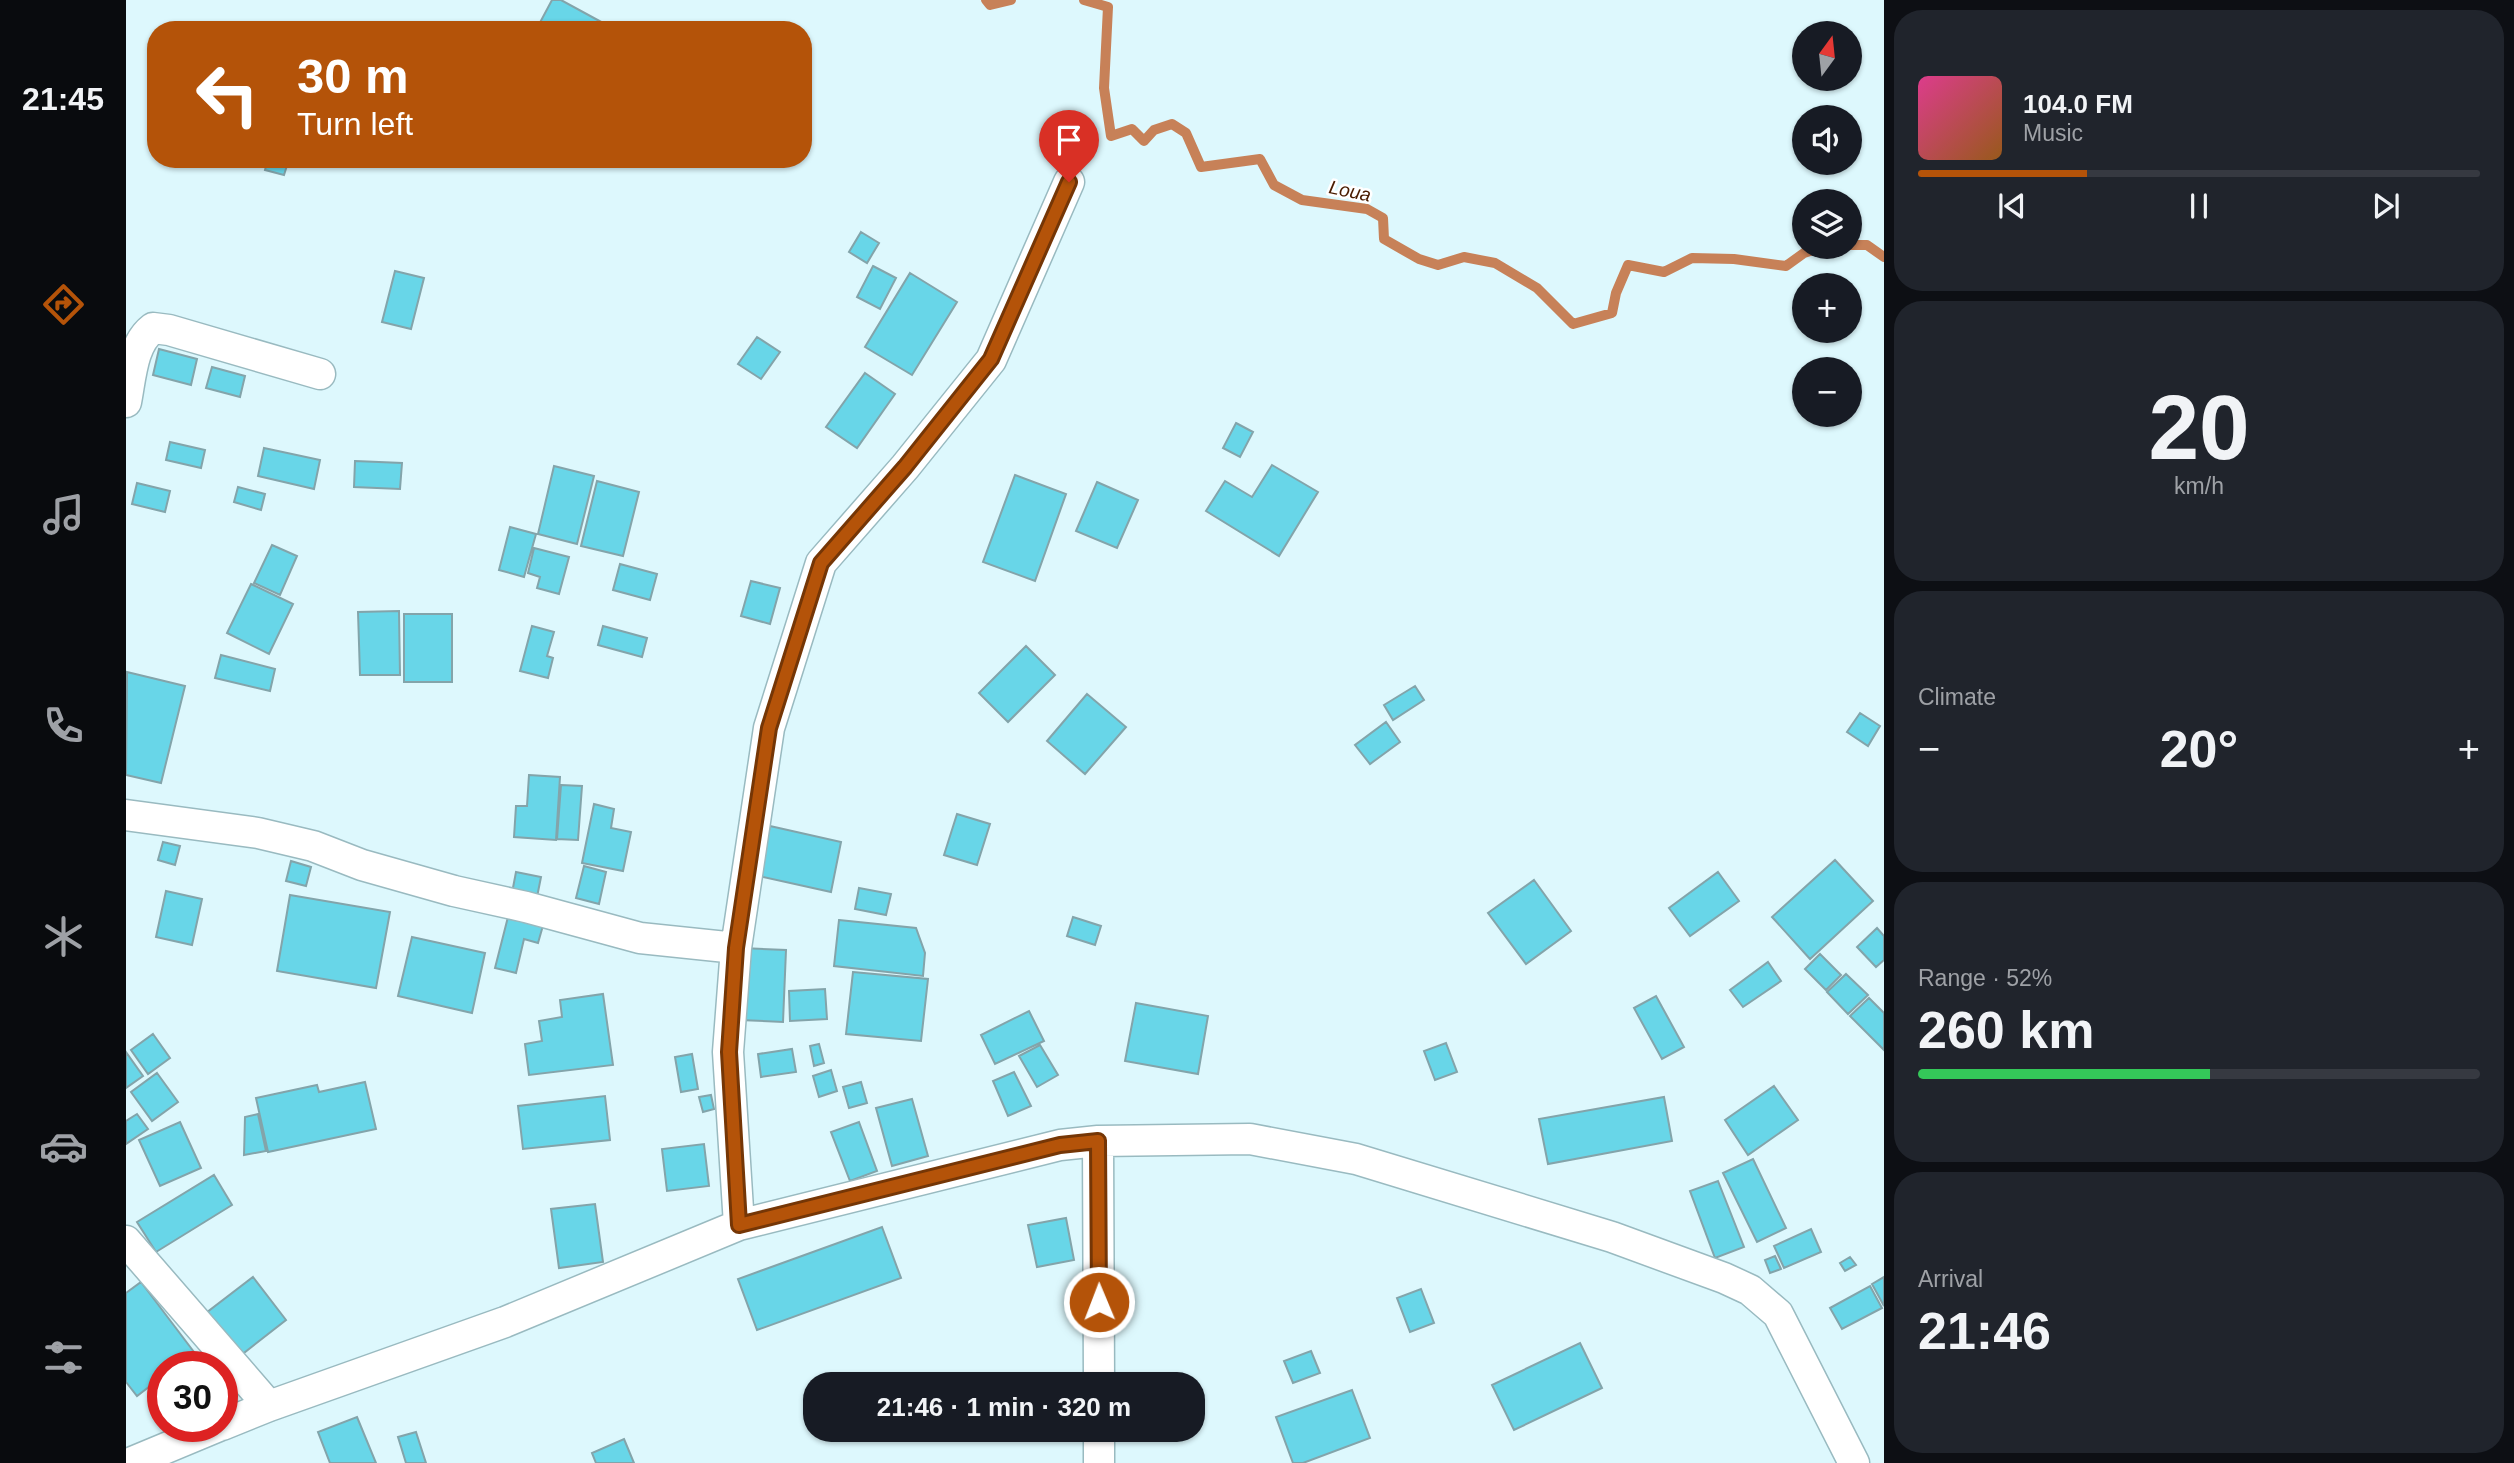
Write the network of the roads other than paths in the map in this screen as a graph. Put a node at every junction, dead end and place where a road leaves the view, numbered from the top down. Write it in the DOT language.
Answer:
graph roads {
  1 [pos="1069,182"];
  2 [pos="320,374"];
  3 [pos="126,402"];
  4 [pos="126,815"];
  5 [pos="736,948"];
  6 [pos="1098,1141"];
  7 [pos="739,1225"];
  8 [pos="126,1241"];
  9 [pos="1099,1372"];
  10 [pos="269,1406"];
  11 [pos="238,1419"];
  12 [pos="182,1442"];
  13 [pos="1099,1442"];
  14 [pos="130,1463"];
  15 [pos="1098,1463"];
  16 [pos="1854,1463"];
  1 -- 5 [label="street"];
  2 -- 3 [label="street"];
  4 -- 5 [label="street"];
  5 -- 7 [label="street"];
  6 -- 7 [label="street"];
  6 -- 9 [label="street"];
  6 -- 16 [label="street"];
  7 -- 10 [label="street"];
  8 -- 10 [label="street"];
  10 -- 11 [label="street"];
  12 -- 14 [label="street"];
  13 -- 15 [label="street"];
}
